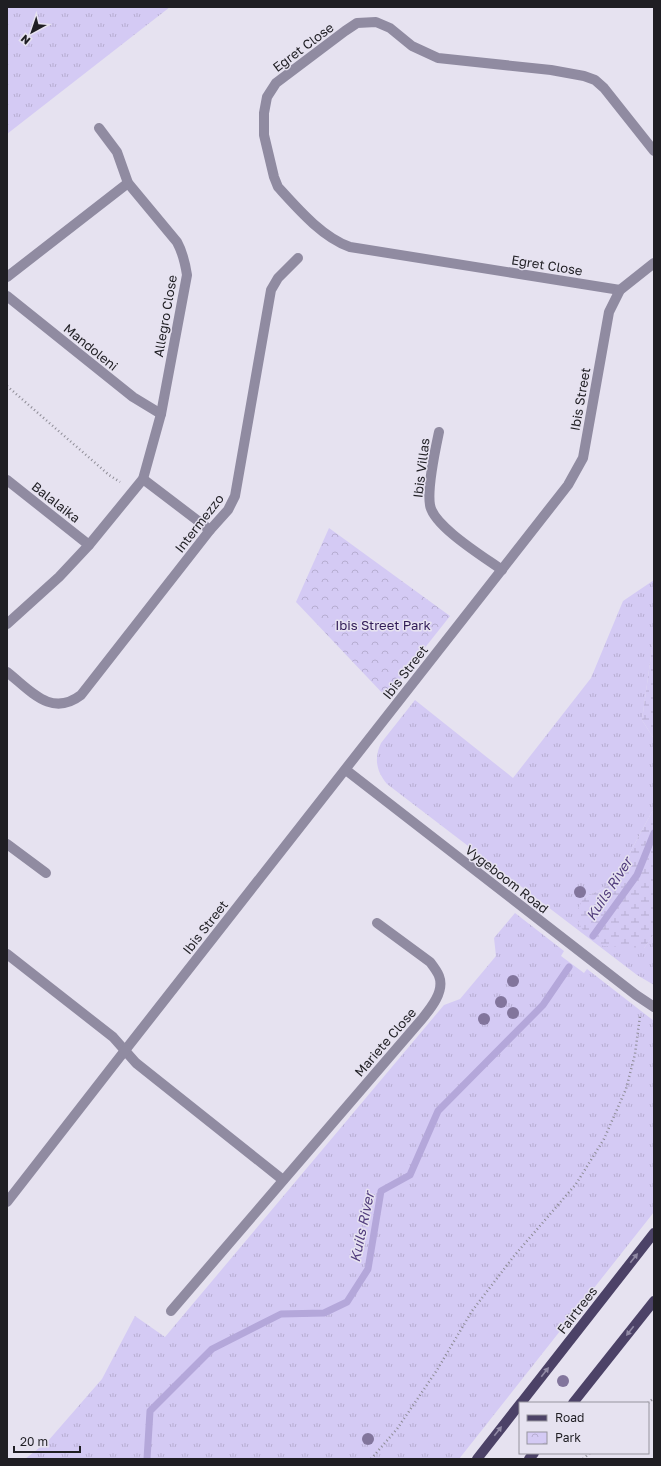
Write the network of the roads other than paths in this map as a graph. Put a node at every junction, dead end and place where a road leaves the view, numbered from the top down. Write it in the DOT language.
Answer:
graph roads {
  1 [pos="99,128"];
  2 [pos="654,151"];
  3 [pos="128,183"];
  4 [pos="298,258"];
  5 [pos="654,263"];
  6 [pos="7,277"];
  7 [pos="620,290"];
  8 [pos="7,296"];
  9 [pos="161,414"];
  10 [pos="439,432"];
  11 [pos="144,479"];
  12 [pos="7,480"];
  13 [pos="210,530"];
  14 [pos="89,545"];
  15 [pos="502,570"];
  16 [pos="7,624"];
  17 [pos="7,672"];
  18 [pos="346,770"];
  19 [pos="7,844"];
  20 [pos="46,873"];
  21 [pos="377,923"];
  22 [pos="7,954"];
  23 [pos="654,1008"];
  24 [pos="124,1051"];
  25 [pos="283,1180"];
  26 [pos="7,1202"];
  27 [pos="654,1233"];
  28 [pos="654,1301"];
  29 [pos="171,1311"];
  30 [pos="521,1402"];
  31 [pos="574,1402"];
  32 [pos="519,1404"];
  33 [pos="477,1459"];
  1 -- 3 [label="street"];
  2 -- 7 [label="street, Egret Close"];
  3 -- 6 [label="street"];
  3 -- 9 [label="street, Allegro Close"];
  4 -- 13 [label="street, Intermezzo"];
  5 -- 7 [label="street, Ibis Street"];
  7 -- 15 [label="street, Ibis Street"];
  8 -- 9 [label="street, Mandoleni"];
  9 -- 11 [label="street, Allegro Close"];
  10 -- 15 [label="street, Ibis Villas"];
  11 -- 13 [label="street"];
  11 -- 14 [label="street, Allegro Close"];
  12 -- 14 [label="street, Balalaika"];
  13 -- 17 [label="street, Intermezzo"];
  14 -- 16 [label="street, Allegro Close"];
  15 -- 18 [label="street, Ibis Street"];
  18 -- 23 [label="street, Vygeboom Road"];
  18 -- 24 [label="street, Ibis Street"];
  19 -- 20 [label="street"];
  21 -- 25 [label="street, Mariete Close"];
  22 -- 24 [label="street"];
  24 -- 25 [label="street"];
  24 -- 26 [label="street, Ibis Street"];
  25 -- 29 [label="street, Mariete Close"];
  30 -- 27 [label="main road, Fairtrees, one-way"];
  28 -- 31 [label="main road, one-way"];
  33 -- 32 [label="main road, Fairtrees, one-way"];
}
